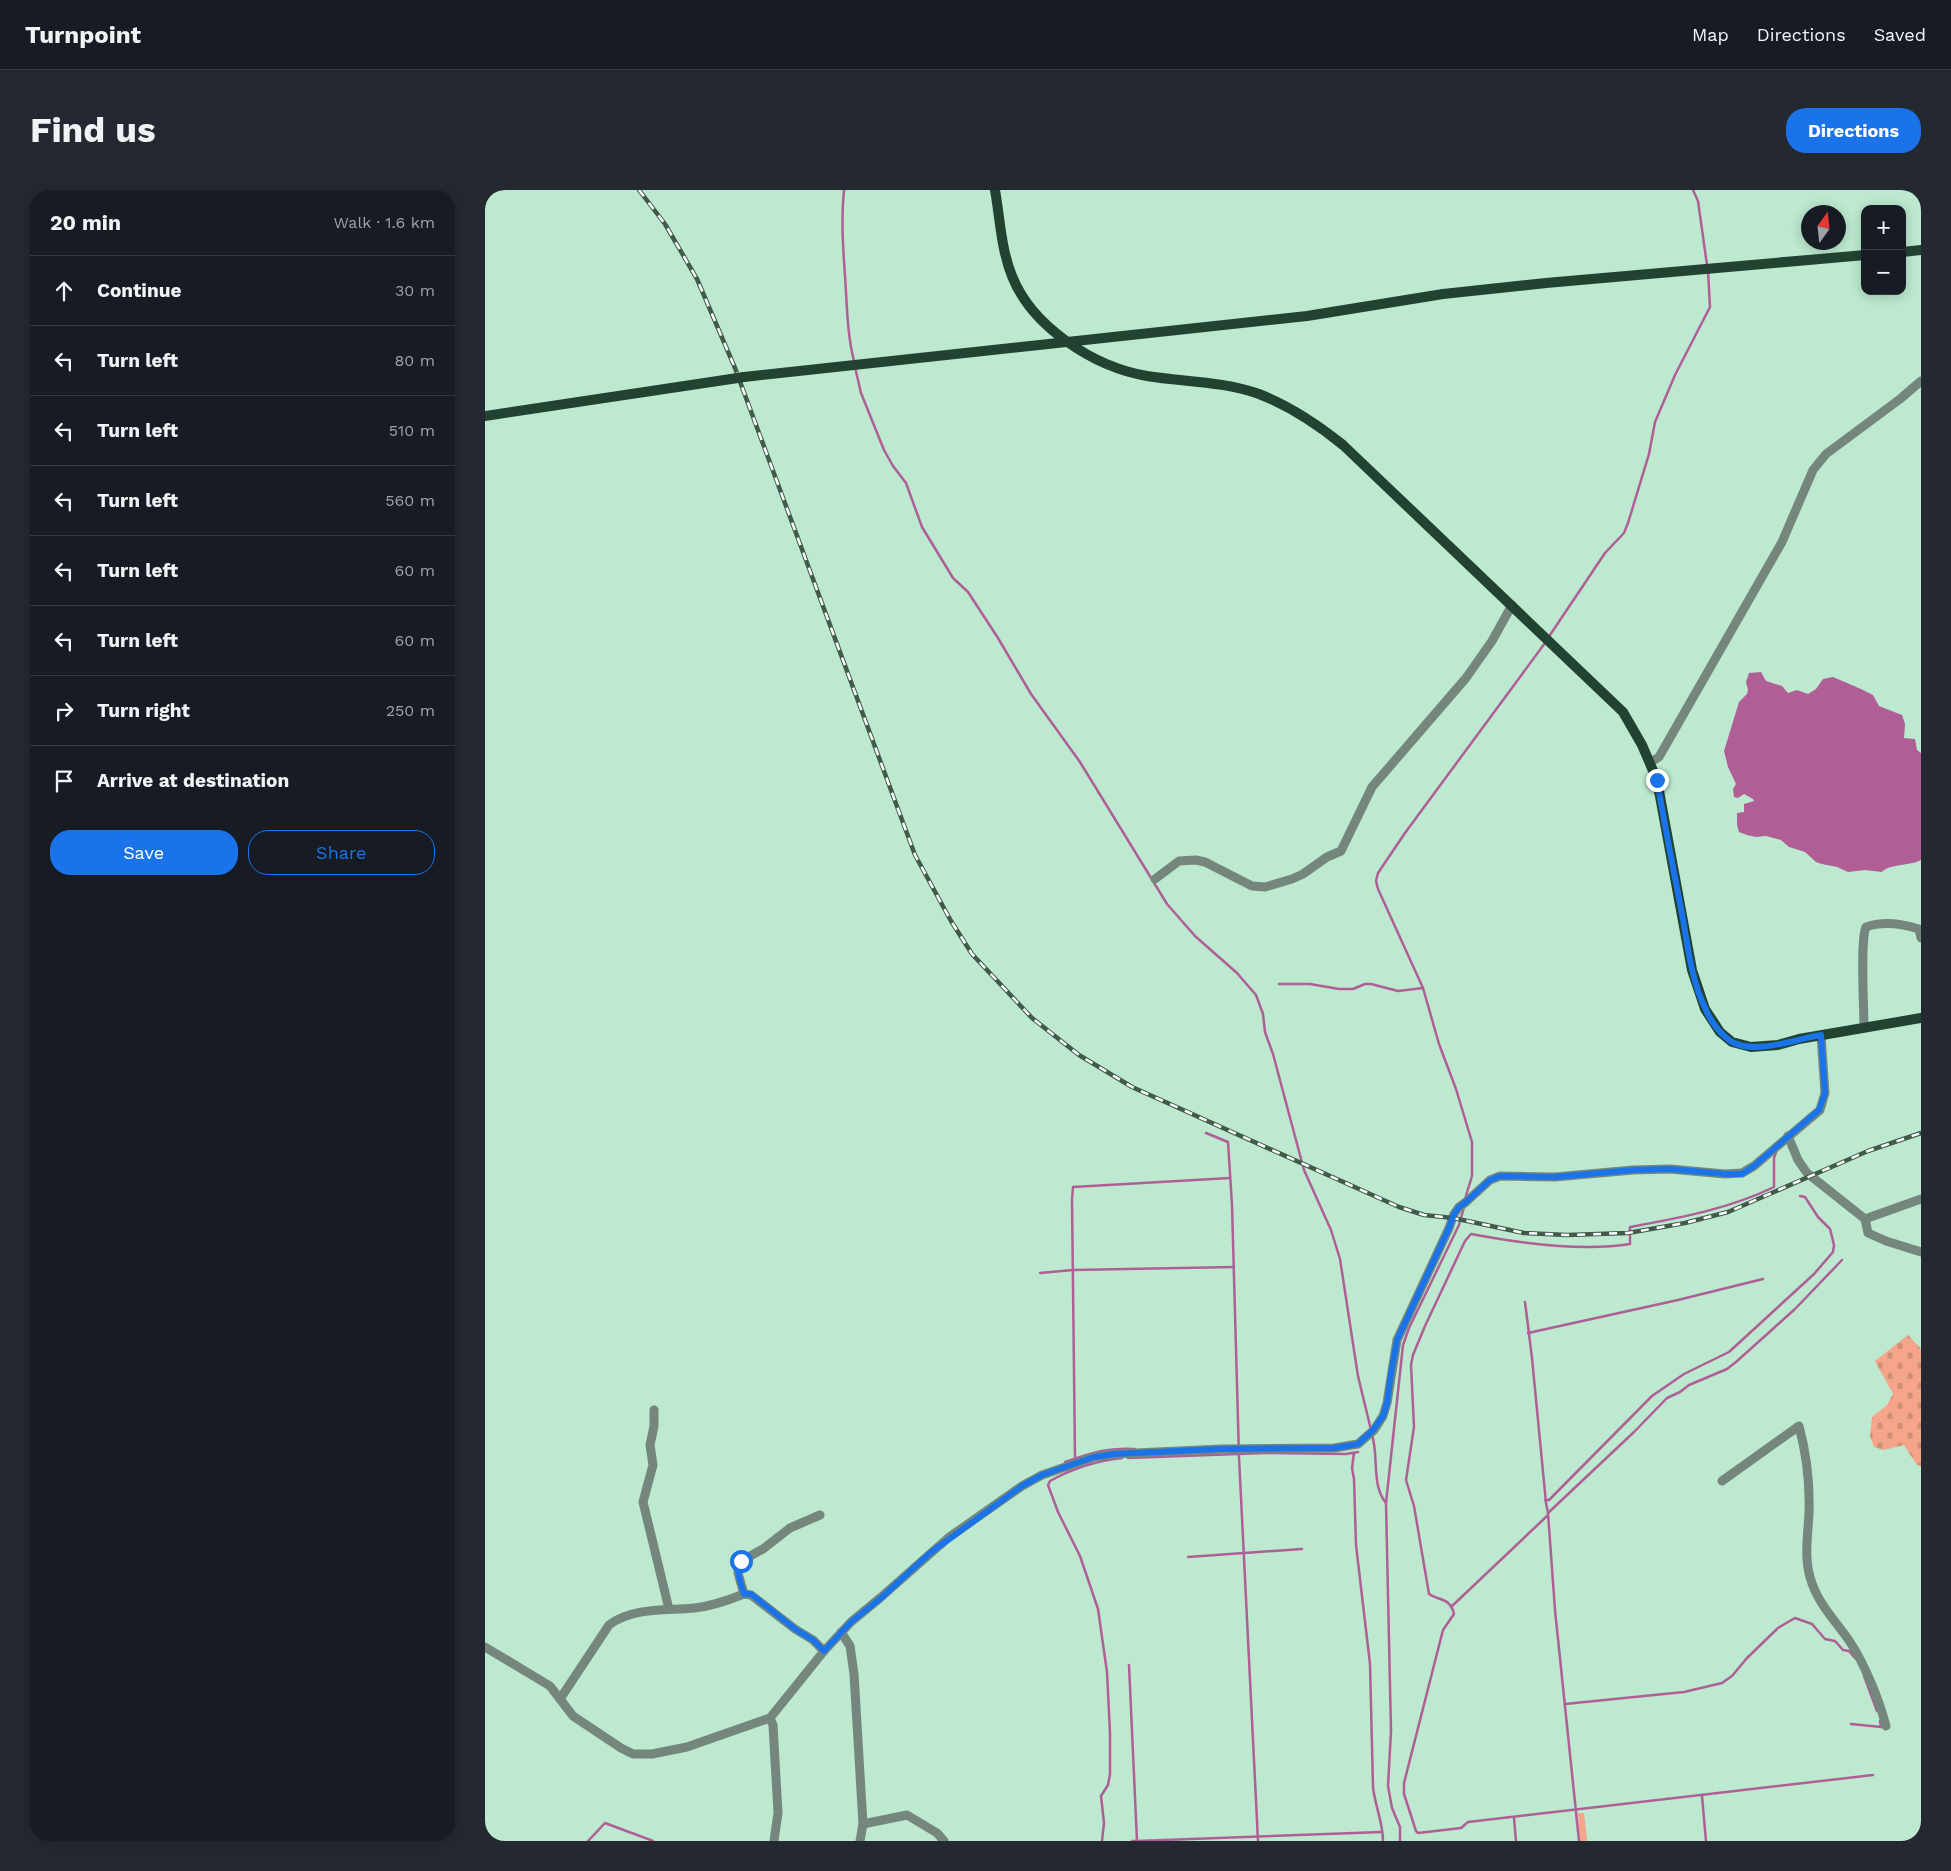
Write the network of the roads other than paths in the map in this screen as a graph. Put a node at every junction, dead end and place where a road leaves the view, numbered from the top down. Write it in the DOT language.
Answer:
graph roads {
  1 [pos="995,190"];
  2 [pos="1921,250"];
  3 [pos="1906,252"];
  4 [pos="1861,255"];
  5 [pos="1067,342"];
  6 [pos="1921,381"];
  7 [pos="485,416"];
  8 [pos="1512,606"];
  9 [pos="1651,762"];
  10 [pos="1155,879"];
  11 [pos="1921,938"];
  12 [pos="1921,1018"];
  13 [pos="1865,1028"];
  14 [pos="1821,1035"];
  15 [pos="1788,1136"];
  16 [pos="1921,1200"];
  17 [pos="1865,1219"];
  18 [pos="1921,1252"];
  19 [pos="654,1410"];
  20 [pos="1722,1481"];
  21 [pos="820,1516"];
  22 [pos="744,1594"];
  23 [pos="669,1609"];
  24 [pos="841,1632"];
  25 [pos="485,1647"];
  26 [pos="824,1651"];
  27 [pos="560,1699"];
  28 [pos="770,1718"];
  29 [pos="1886,1726"];
  30 [pos="863,1824"];
  31 [pos="774,1841"];
  32 [pos="860,1841"];
  33 [pos="944,1841"];
  1 -- 5 [label="main road"];
  2 -- 3 [label="main road"];
  4 -- 5 [label="main road"];
  5 -- 7 [label="main road, bridge"];
  5 -- 8 [label="main road"];
  6 -- 9 [label="street"];
  8 -- 9 [label="main road"];
  8 -- 10 [label="street"];
  9 -- 14 [label="main road"];
  11 -- 13 [label="street"];
  12 -- 13 [label="main road"];
  13 -- 14 [label="main road"];
  14 -- 15 [label="street"];
  15 -- 17 [label="street"];
  15 -- 24 [label="street"];
  16 -- 17 [label="street"];
  17 -- 18 [label="street"];
  19 -- 23 [label="street"];
  20 -- 29 [label="street"];
  21 -- 22 [label="street"];
  22 -- 23 [label="street"];
  22 -- 26 [label="street"];
  23 -- 27 [label="street"];
  24 -- 26 [label="street"];
  24 -- 30 [label="street"];
  25 -- 27 [label="street"];
  26 -- 28 [label="street"];
  27 -- 28 [label="street"];
  28 -- 31 [label="street"];
  30 -- 32 [label="street"];
  30 -- 33 [label="street"];
}
